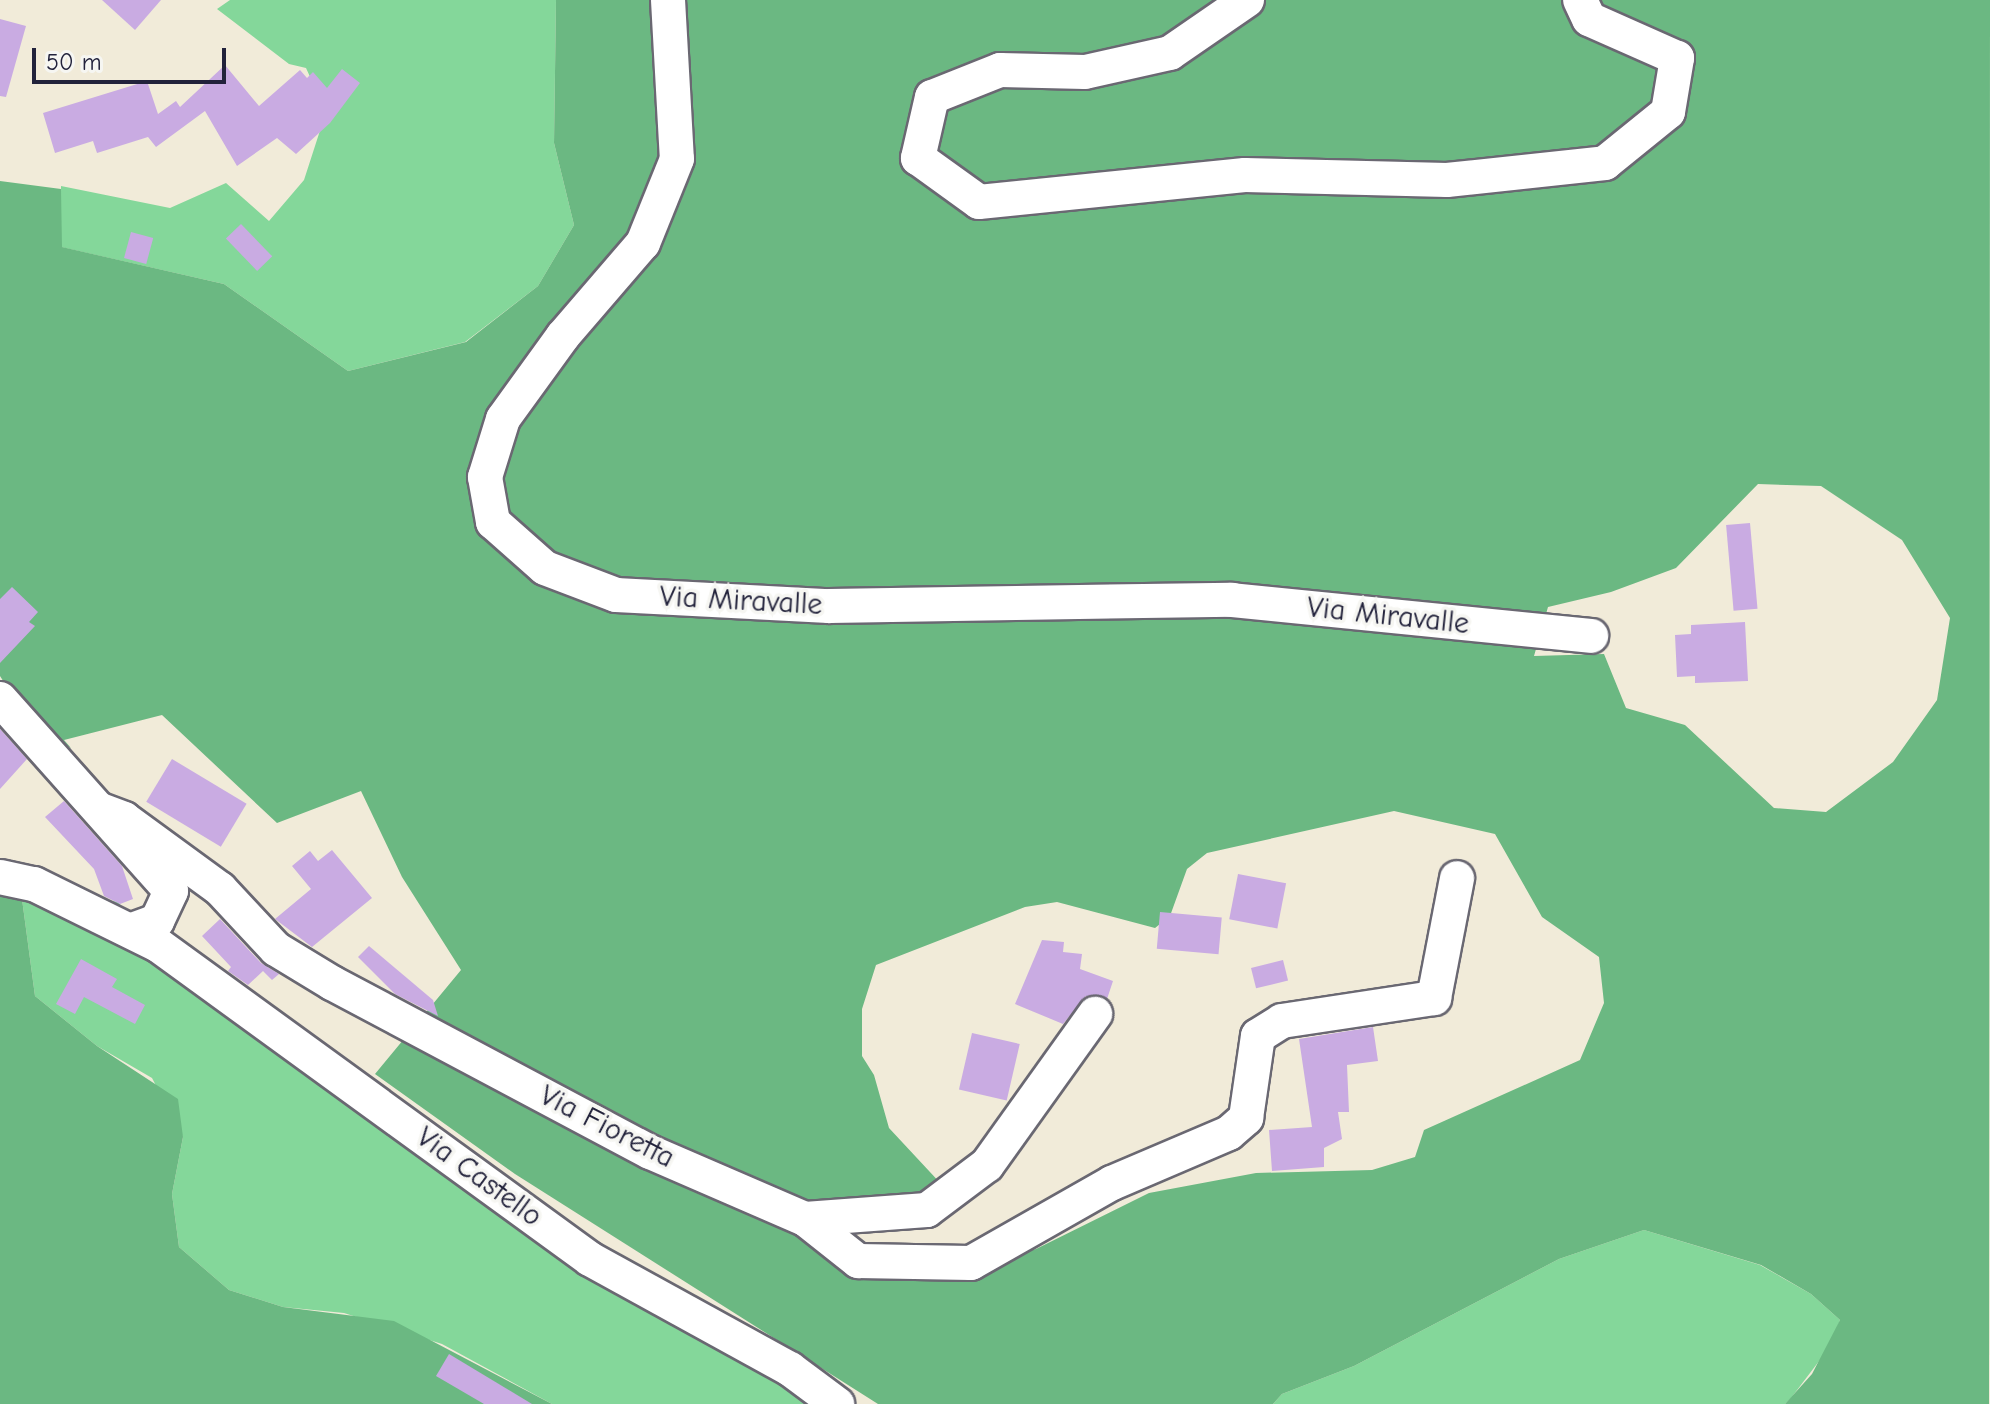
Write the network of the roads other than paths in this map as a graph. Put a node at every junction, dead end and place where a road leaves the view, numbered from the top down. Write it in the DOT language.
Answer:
graph roads {
  1 [pos="668,0"];
  2 [pos="1247,0"];
  3 [pos="1580,0"];
  4 [pos="1591,636"];
  5 [pos="0,699"];
  6 [pos="101,810"];
  7 [pos="0,877"];
  8 [pos="1457,878"];
  9 [pos="132,930"];
  10 [pos="1095,1014"];
  11 [pos="805,1219"];
  12 [pos="837,1404"];
  1 -- 4 [label="street, Via Miravalle"];
  2 -- 3 [label="street"];
  5 -- 6 [label="street"];
  6 -- 9 [label="street"];
  6 -- 11 [label="street, Via Fioretta"];
  7 -- 9 [label="street, Via Castello"];
  8 -- 11 [label="street"];
  9 -- 12 [label="street, Via Castello"];
  10 -- 11 [label="street, Via Fioretta"];
}
